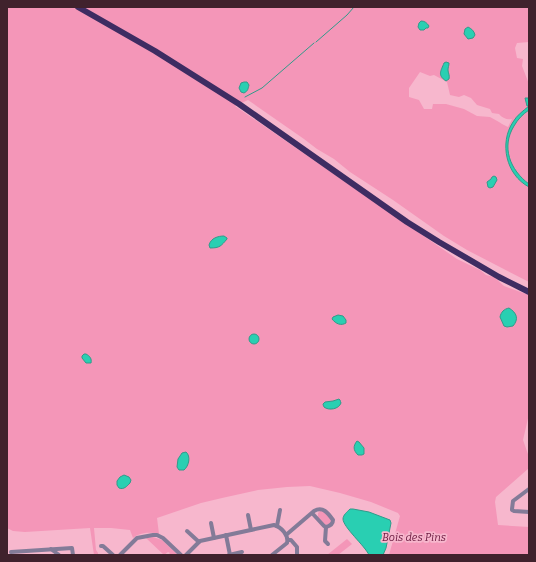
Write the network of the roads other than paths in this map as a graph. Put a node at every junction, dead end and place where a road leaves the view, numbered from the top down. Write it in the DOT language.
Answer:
graph roads {
  1 [pos="78,7"];
  2 [pos="86,7"];
  3 [pos="529,288"];
  4 [pos="529,292"];
  5 [pos="529,489"];
  6 [pos="280,510"];
  7 [pos="529,512"];
  8 [pos="312,513"];
  9 [pos="248,515"];
  10 [pos="211,523"];
  11 [pos="277,526"];
  12 [pos="326,527"];
  13 [pos="251,530"];
  14 [pos="187,531"];
  15 [pos="226,535"];
  16 [pos="286,535"];
  17 [pos="214,538"];
  18 [pos="288,540"];
  19 [pos="199,542"];
  20 [pos="328,544"];
  21 [pos="101,546"];
  22 [pos="51,549"];
  23 [pos="11,552"];
  24 [pos="242,552"];
  25 [pos="27,553"];
  26 [pos="59,555"];
  27 [pos="73,555"];
  28 [pos="113,555"];
  29 [pos="120,555"];
  30 [pos="181,555"];
  31 [pos="186,555"];
  32 [pos="230,555"];
  33 [pos="272,555"];
  34 [pos="297,555"];
  1 -- 4 [label="highway"];
  2 -- 3 [label="highway"];
  5 -- 7 [label="street"];
  6 -- 11 [label="street"];
  8 -- 12 [label="street"];
  8 -- 12 [label="street"];
  8 -- 16 [label="street"];
  9 -- 13 [label="street"];
  10 -- 17 [label="street"];
  11 -- 13 [label="street"];
  11 -- 16 [label="street"];
  12 -- 20 [label="street"];
  13 -- 15 [label="street"];
  14 -- 19 [label="street"];
  15 -- 17 [label="street"];
  15 -- 32 [label="street"];
  16 -- 18 [label="street"];
  17 -- 19 [label="street"];
  18 -- 33 [label="street"];
  18 -- 34 [label="street"];
  19 -- 31 [label="street"];
  21 -- 28 [label="street"];
  22 -- 25 [label="street"];
  22 -- 26 [label="street"];
  22 -- 27 [label="street"];
  23 -- 25 [label="street"];
  24 -- 32 [label="street"];
  29 -- 30 [label="street"];
}
